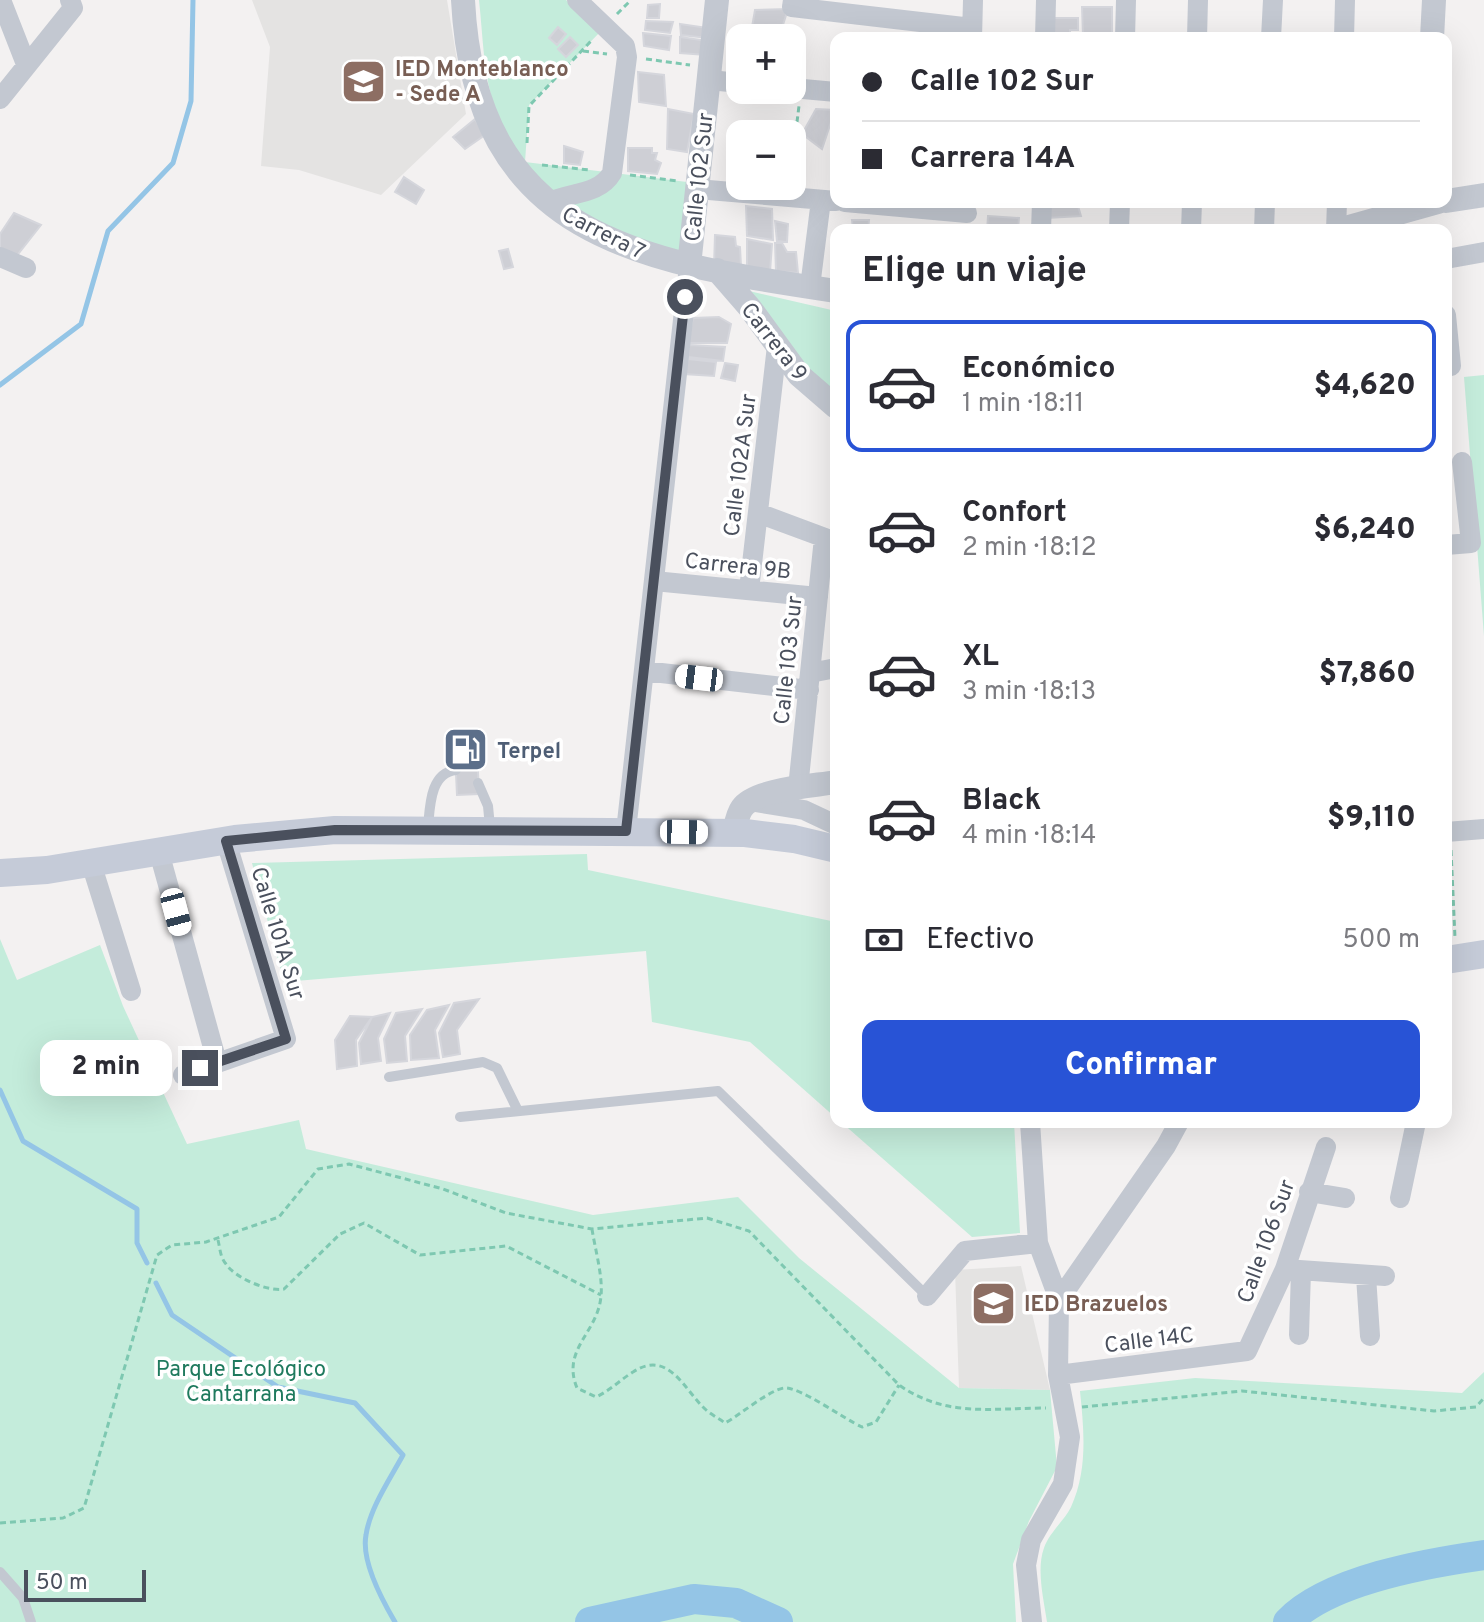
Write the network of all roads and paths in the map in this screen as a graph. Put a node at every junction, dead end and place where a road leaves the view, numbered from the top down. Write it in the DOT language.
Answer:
graph roads {
  1 [pos="1,0"];
  2 [pos="463,0"];
  3 [pos="577,0"];
  4 [pos="631,0"];
  5 [pos="717,0"];
  6 [pos="973,0"];
  7 [pos="1046,0"];
  8 [pos="1126,0"];
  9 [pos="1198,0"];
  10 [pos="1273,0"];
  11 [pos="1345,0"];
  12 [pos="1434,0"];
  13 [pos="792,3"];
  14 [pos="72,4"];
  15 [pos="890,9"];
  16 [pos="606,26"];
  17 [pos="969,32"];
  18 [pos="972,32"];
  19 [pos="1045,32"];
  20 [pos="1125,32"];
  21 [pos="1197,32"];
  22 [pos="1271,32"];
  23 [pos="1344,32"];
  24 [pos="1432,32"];
  25 [pos="26,64"];
  26 [pos="709,80"];
  27 [pos="726,82"];
  28 [pos="806,89"];
  29 [pos="830,91"];
  30 [pos="0,99"];
  31 [pos="524,178"];
  32 [pos="697,189"];
  33 [pos="1484,195"];
  34 [pos="1452,199"];
  35 [pos="829,201"];
  36 [pos="549,202"];
  37 [pos="910,208"];
  38 [pos="1413,208"];
  39 [pos="967,215"];
  40 [pos="1358,224"];
  41 [pos="1484,252"];
  42 [pos="0,257"];
  43 [pos="1452,258"];
  44 [pos="689,266"];
  45 [pos="26,268"];
  46 [pos="717,270"];
  47 [pos="810,287"];
  48 [pos="830,290"];
  49 [pos="777,346"];
  50 [pos="830,402"];
  51 [pos="1462,462"];
  52 [pos="758,513"];
  53 [pos="830,540"];
  54 [pos="1452,545"];
  55 [pos="654,581"];
  56 [pos="749,590"];
  57 [pos="818,597"];
  58 [pos="644,671"];
  59 [pos="830,671"];
  60 [pos="809,682"];
  61 [pos="456,770"];
  62 [pos="478,783"];
  63 [pos="830,783"];
  64 [pos="798,788"];
  65 [pos="749,801"];
  66 [pos="830,822"];
  67 [pos="427,829"];
  68 [pos="490,829"];
  69 [pos="1484,829"];
  70 [pos="626,831"];
  71 [pos="1452,831"];
  72 [pos="734,833"];
  73 [pos="226,841"];
  74 [pos="830,848"];
  75 [pos="159,852"];
  76 [pos="91,863"];
  77 [pos="0,873"];
  78 [pos="1484,954"];
  79 [pos="1452,959"];
  80 [pos="131,991"];
  81 [pos="217,1062"];
  82 [pos="183,1075"];
  83 [pos="389,1077"];
  84 [pos="518,1111"];
  85 [pos="460,1117"];
  86 [pos="1030,1128"];
  87 [pos="1176,1128"];
  88 [pos="1415,1128"];
  89 [pos="1326,1147"];
  90 [pos="1309,1192"];
  91 [pos="1345,1198"];
  92 [pos="1400,1198"];
  93 [pos="592,1229"];
  94 [pos="217,1238"];
  95 [pos="1038,1243"];
  96 [pos="1293,1270"];
  97 [pos="601,1295"];
  98 [pos="927,1296"];
  99 [pos="1059,1300"];
  100 [pos="1299,1335"];
  101 [pos="1370,1336"];
  102 [pos="1247,1351"];
  103 [pos="1058,1375"];
  104 [pos="899,1385"];
  105 [pos="1484,1398"];
  106 [pos="1066,1409"];
  107 [pos="0,1523"];
  108 [pos="0,1572"];
  109 [pos="31,1622"];
  110 [pos="1032,1622"];
  1 -- 25 [label="street"];
  2 -- 31 [label="street, Carrera 7"];
  3 -- 16 [label="street"];
  4 -- 16 [label="path"];
  5 -- 26 [label="street, Calle 102 Sur"];
  6 -- 18 [label="street"];
  7 -- 19 [label="street"];
  8 -- 20 [label="street"];
  9 -- 21 [label="street"];
  10 -- 22 [label="street"];
  11 -- 23 [label="street"];
  12 -- 24 [label="street"];
  13 -- 15 [label="street"];
  14 -- 25 [label="street"];
  15 -- 17 [label="street"];
  16 -- 31 [label="path"];
  16 -- 36 [label="street"];
  25 -- 30 [label="street"];
  26 -- 27 [label="street"];
  26 -- 32 [label="street, Calle 102 Sur"];
  28 -- 29 [label="street"];
  31 -- 36 [label="street, Carrera 7"];
  32 -- 35 [label="street"];
  32 -- 44 [label="street, Calle 102 Sur"];
  33 -- 34 [label="street"];
  35 -- 47 [label="street"];
  36 -- 44 [label="street, Carrera 7"];
  37 -- 39 [label="street"];
  38 -- 40 [label="street"];
  41 -- 43 [label="street"];
  42 -- 45 [label="street"];
  44 -- 46 [label="street, Carrera 7"];
  44 -- 55 [label="street, Calle 102 Sur"];
  46 -- 47 [label="street, Carrera 7"];
  46 -- 49 [label="street, Carrera 9"];
  47 -- 48 [label="street, Carrera 7"];
  49 -- 50 [label="street, Carrera 9"];
  49 -- 52 [label="street, Calle 102A Sur"];
  51 -- 54 [label="street"];
  52 -- 53 [label="street"];
  52 -- 56 [label="street, Calle 102A Sur"];
  53 -- 57 [label="street, Calle 103 Sur"];
  55 -- 56 [label="street, Carrera 9B"];
  55 -- 58 [label="street, Calle 102 Sur"];
  56 -- 57 [label="street, Carrera 9B"];
  57 -- 60 [label="street, Calle 103 Sur"];
  58 -- 60 [label="street"];
  58 -- 70 [label="street, Calle 102 Sur"];
  59 -- 60 [label="street"];
  60 -- 64 [label="street, Calle 103 Sur"];
  61 -- 67 [label="lane"];
  62 -- 68 [label="lane"];
  63 -- 64 [label="street"];
  64 -- 65 [label="street"];
  65 -- 66 [label="street"];
  65 -- 72 [label="street"];
  67 -- 68 [label="main road"];
  67 -- 73 [label="main road"];
  68 -- 70 [label="main road"];
  69 -- 71 [label="street"];
  70 -- 72 [label="main road"];
  72 -- 74 [label="main road"];
  73 -- 75 [label="main road"];
  73 -- 81 [label="street, Calle 101A Sur"];
  75 -- 76 [label="main road"];
  75 -- 81 [label="street"];
  76 -- 77 [label="main road"];
  76 -- 80 [label="street"];
  78 -- 79 [label="main road"];
  81 -- 82 [label="street"];
  83 -- 84 [label="lane"];
  84 -- 85 [label="lane"];
  84 -- 98 [label="lane"];
  86 -- 95 [label="street"];
  87 -- 99 [label="street"];
  88 -- 92 [label="street"];
  89 -- 90 [label="street, Calle 106 Sur"];
  90 -- 91 [label="street"];
  90 -- 96 [label="street, Calle 106 Sur"];
  93 -- 94 [label="path"];
  93 -- 97 [label="path"];
  93 -- 104 [label="path"];
  94 -- 97 [label="path"];
  94 -- 107 [label="path"];
  95 -- 98 [label="street"];
  95 -- 99 [label="street"];
  96 -- 100 [label="street"];
  96 -- 101 [label="street"];
  96 -- 102 [label="street, Calle 106 Sur"];
  97 -- 104 [label="path"];
  99 -- 103 [label="street"];
  102 -- 103 [label="street, Calle 14C"];
  103 -- 106 [label="street"];
  104 -- 106 [label="path"];
  105 -- 106 [label="path"];
  106 -- 110 [label="street"];
  108 -- 109 [label="lane"];
}
